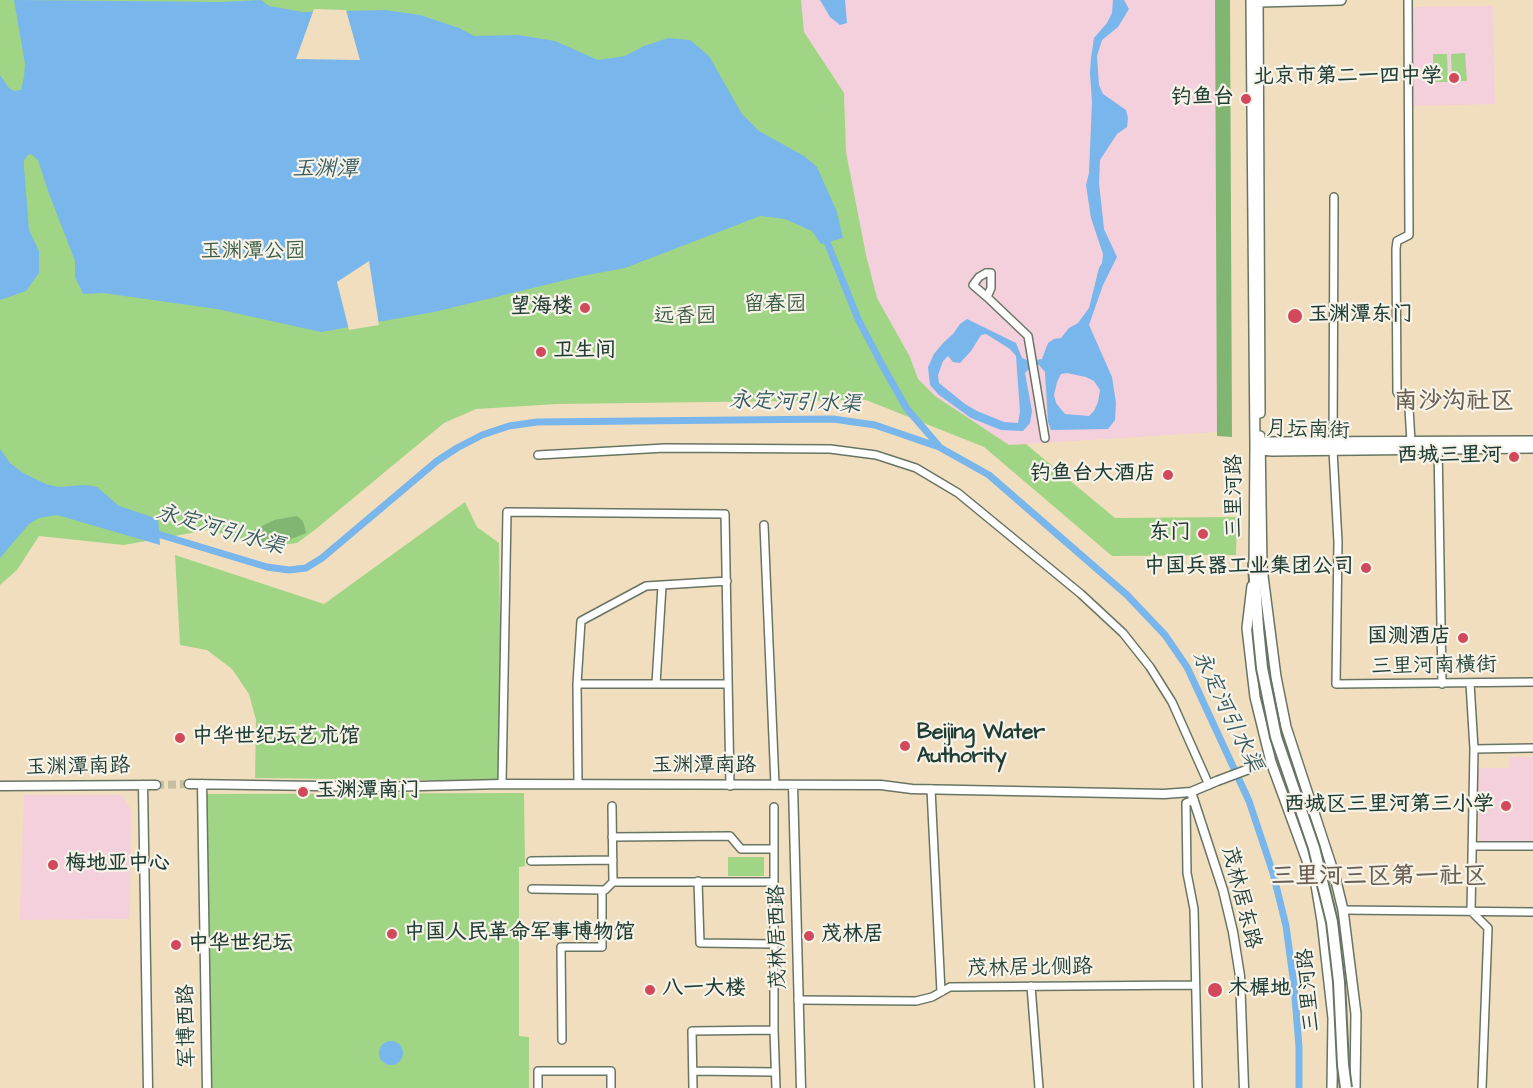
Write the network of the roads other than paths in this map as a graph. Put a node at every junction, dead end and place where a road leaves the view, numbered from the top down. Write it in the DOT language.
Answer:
graph roads {
  1 [pos="1255,0"];
  2 [pos="1341,0"];
  3 [pos="1408,0"];
  4 [pos="1334,197"];
  5 [pos="987,297"];
  6 [pos="1045,438"];
  7 [pos="1533,441"];
  8 [pos="1411,442"];
  9 [pos="1438,445"];
  10 [pos="1259,446"];
  11 [pos="1333,446"];
  12 [pos="1533,447"];
  13 [pos="538,455"];
  14 [pos="764,525"];
  15 [pos="1258,567"];
  16 [pos="727,581"];
  17 [pos="662,586"];
  18 [pos="1533,682"];
  19 [pos="1470,683"];
  20 [pos="577,684"];
  21 [pos="656,684"];
  22 [pos="728,684"];
  23 [pos="1442,684"];
  24 [pos="1533,748"];
  25 [pos="1474,749"];
  26 [pos="1271,762"];
  27 [pos="1213,783"];
  28 [pos="189,784"];
  29 [pos="202,784"];
  30 [pos="502,784"];
  31 [pos="578,784"];
  32 [pos="143,785"];
  33 [pos="156,785"];
  34 [pos="775,785"];
  35 [pos="793,785"];
  36 [pos="0,786"];
  37 [pos="730,786"];
  38 [pos="931,789"];
  39 [pos="1192,796"];
  40 [pos="612,806"];
  41 [pos="774,807"];
  42 [pos="612,837"];
  43 [pos="1473,846"];
  44 [pos="1533,846"];
  45 [pos="774,849"];
  46 [pos="613,860"];
  47 [pos="531,861"];
  48 [pos="1335,877"];
  49 [pos="698,881"];
  50 [pos="613,882"];
  51 [pos="774,882"];
  52 [pos="1316,885"];
  53 [pos="532,890"];
  54 [pos="602,890"];
  55 [pos="1342,910"];
  56 [pos="1471,911"];
  57 [pos="1533,912"];
  58 [pos="774,944"];
  59 [pos="1194,985"];
  60 [pos="1031,986"];
  61 [pos="940,992"];
  62 [pos="798,1000"];
  63 [pos="1356,1014"];
  64 [pos="1333,1017"];
  65 [pos="774,1030"];
  66 [pos="562,1040"];
  67 [pos="693,1071"];
  68 [pos="775,1072"];
  69 [pos="148,1088"];
  70 [pos="207,1088"];
  71 [pos="538,1088"];
  72 [pos="611,1088"];
  73 [pos="693,1088"];
  74 [pos="776,1088"];
  75 [pos="801,1088"];
  76 [pos="1039,1088"];
  77 [pos="1198,1088"];
  78 [pos="1244,1088"];
  79 [pos="1332,1088"];
  80 [pos="1346,1088"];
  81 [pos="1355,1088"];
  82 [pos="1482,1088"];
  1 -- 2 [label="main road"];
  1 -- 10 [label="main road, 三里河路"];
  3 -- 8 [label="street"];
  4 -- 11 [label="street"];
  5 -- 6 [label="street"];
  7 -- 9 [label="main road, 月坛南街"];
  8 -- 9 [label="main road, 月坛南街"];
  8 -- 11 [label="main road, 月坛南街"];
  9 -- 11 [label="main road, 月坛南街"];
  9 -- 12 [label="main road, 月坛南街"];
  9 -- 23 [label="street"];
  10 -- 11 [label="main road, 月坛南街"];
  10 -- 15 [label="main road, 三里河路"];
  11 -- 23 [label="street, 三里河南横街"];
  13 -- 27 [label="street"];
  14 -- 34 [label="street"];
  15 -- 26 [label="main road, 三里河路"];
  15 -- 48 [label="main road, 三里河路"];
  15 -- 80 [label="main road, bridge"];
  16 -- 17 [label="street"];
  16 -- 22 [label="street"];
  16 -- 30 [label="street"];
  17 -- 20 [label="street"];
  17 -- 21 [label="street"];
  18 -- 19 [label="street, 三里河南横街"];
  19 -- 23 [label="street, 三里河南横街"];
  19 -- 25 [label="street"];
  20 -- 21 [label="street"];
  20 -- 31 [label="street"];
  21 -- 22 [label="street"];
  22 -- 37 [label="street"];
  24 -- 25 [label="street"];
  25 -- 43 [label="street"];
  26 -- 27 [label="street, 玉渊潭南路, bridge"];
  26 -- 52 [label="main road, 三里河路"];
  27 -- 39 [label="street, 玉渊潭南路"];
  28 -- 29 [label="street, 玉渊潭南路"];
  29 -- 30 [label="street, 玉渊潭南路"];
  29 -- 70 [label="street, 军博西路"];
  30 -- 31 [label="street, 玉渊潭南路"];
  31 -- 37 [label="street, 玉渊潭南路"];
  32 -- 33 [label="street, 玉渊潭南路"];
  32 -- 36 [label="street, 玉渊潭南路"];
  32 -- 69 [label="street, 军博西路"];
  34 -- 35 [label="street, 玉渊潭南路"];
  34 -- 37 [label="street, 玉渊潭南路"];
  35 -- 38 [label="street, 玉渊潭南路"];
  35 -- 62 [label="street, 茂林居西路"];
  38 -- 39 [label="street, 玉渊潭南路"];
  38 -- 61 [label="street"];
  39 -- 59 [label="street"];
  39 -- 78 [label="street, 茂林居东路"];
  40 -- 42 [label="street"];
  41 -- 45 [label="street"];
  42 -- 45 [label="street"];
  42 -- 46 [label="street"];
  43 -- 44 [label="street"];
  43 -- 56 [label="street"];
  45 -- 51 [label="street"];
  46 -- 47 [label="street"];
  46 -- 50 [label="street"];
  48 -- 52 [label="street"];
  48 -- 55 [label="main road, 三里河路"];
  49 -- 50 [label="street"];
  49 -- 51 [label="street"];
  49 -- 58 [label="street"];
  50 -- 54 [label="street"];
  51 -- 58 [label="street"];
  52 -- 64 [label="main road, 三里河路"];
  53 -- 54 [label="street"];
  54 -- 66 [label="street"];
  55 -- 56 [label="street"];
  55 -- 63 [label="main road, 三里河路"];
  56 -- 57 [label="street"];
  56 -- 82 [label="street"];
  58 -- 65 [label="street"];
  59 -- 60 [label="street, 茂林居北侧路"];
  59 -- 77 [label="street"];
  60 -- 61 [label="street, 茂林居北侧路"];
  60 -- 76 [label="street"];
  61 -- 62 [label="street, 茂林居北侧路"];
  62 -- 75 [label="street, 茂林居西路"];
  63 -- 64 [label="main road"];
  63 -- 81 [label="main road, 三里河路"];
  64 -- 79 [label="main road, 三里河路"];
  65 -- 67 [label="street"];
  65 -- 68 [label="street"];
  67 -- 68 [label="street"];
  67 -- 73 [label="street"];
  68 -- 74 [label="street"];
  71 -- 72 [label="street"];
}
